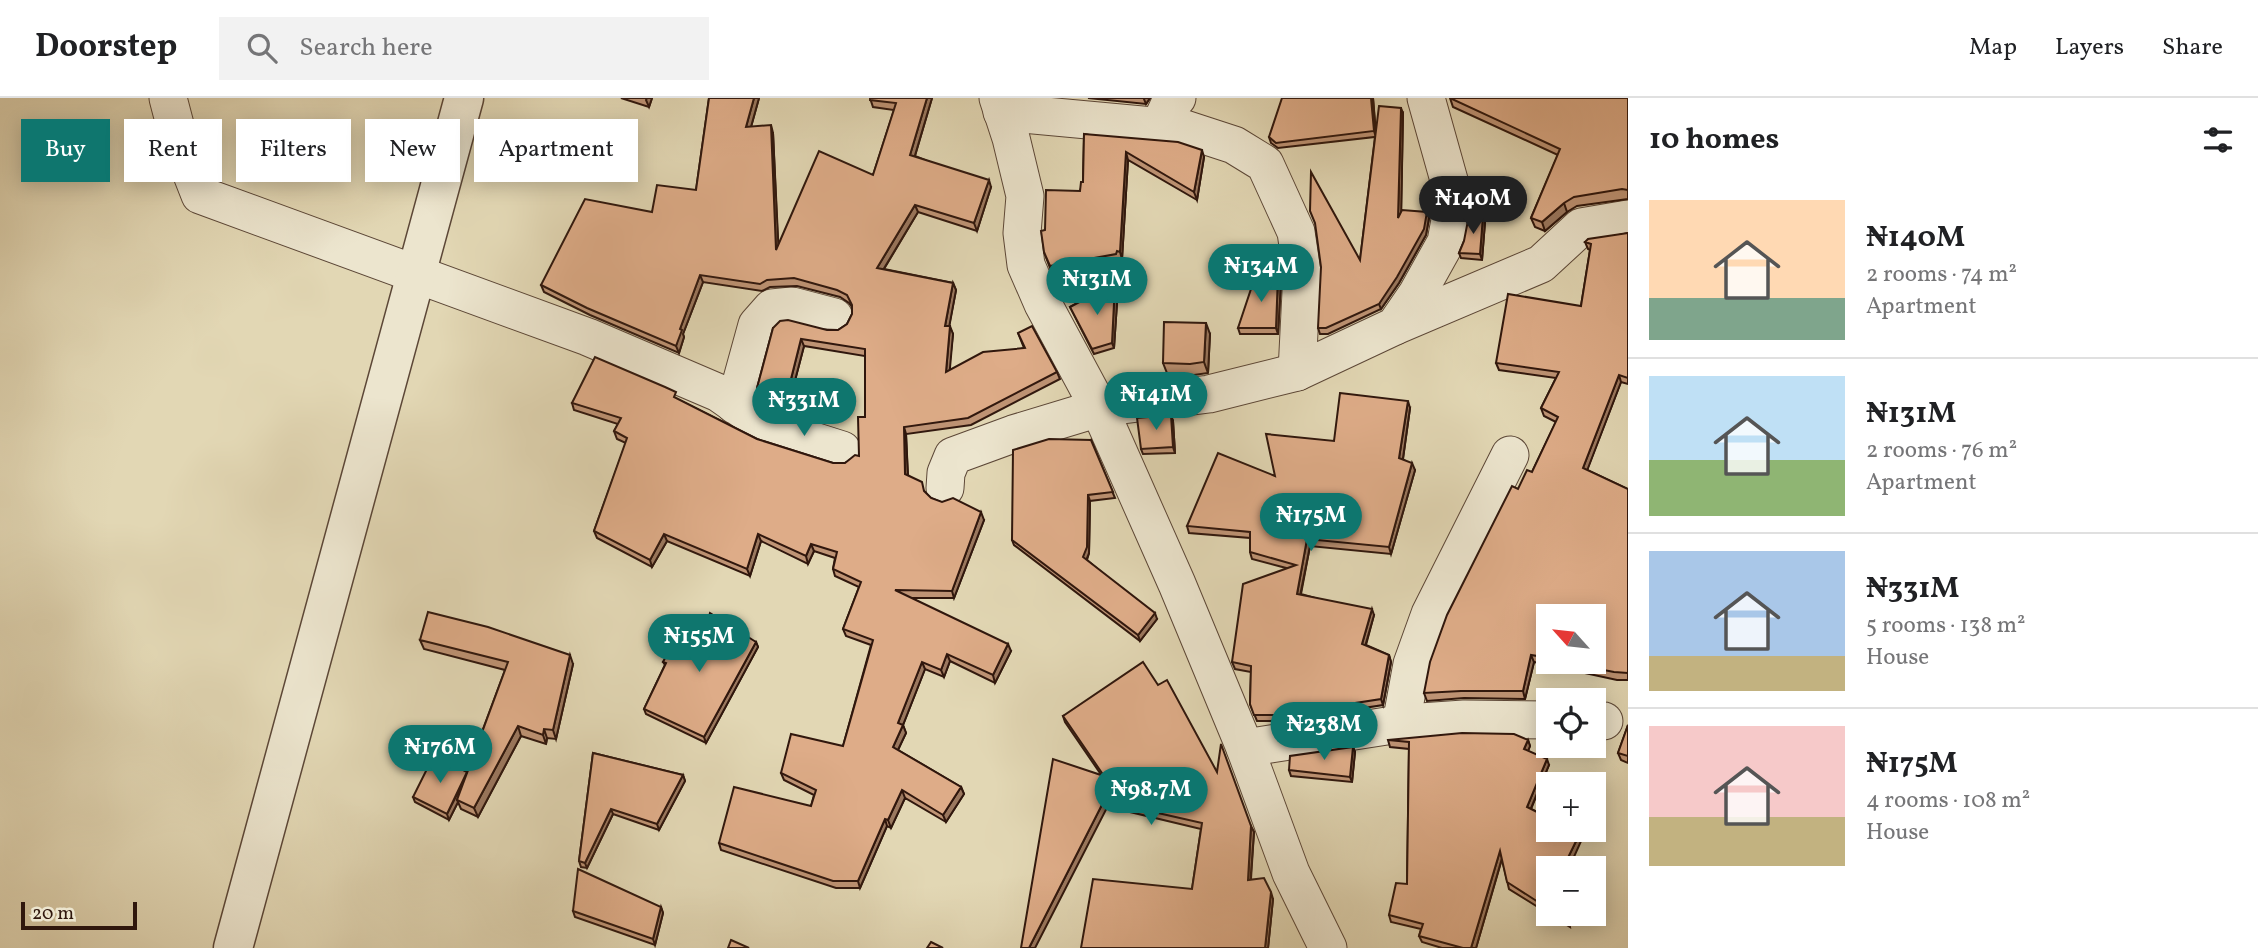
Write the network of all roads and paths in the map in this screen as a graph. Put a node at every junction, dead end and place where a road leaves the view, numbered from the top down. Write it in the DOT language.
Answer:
graph roads {
  1 [pos="168,98"];
  2 [pos="464,98"];
  3 [pos="1426,98"];
  4 [pos="1000,105"];
  5 [pos="1168,112"];
  6 [pos="1628,219"];
  7 [pos="416,275"];
  8 [pos="834,317"];
  9 [pos="1395,326"];
  10 [pos="1297,372"];
  11 [pos="735,405"];
  12 [pos="1100,408"];
  13 [pos="842,450"];
  14 [pos="1510,455"];
  15 [pos="945,488"];
  16 [pos="1536,720"];
  17 [pos="1401,723"];
  18 [pos="1245,748"];
  19 [pos="233,948"];
  20 [pos="1328,948"];
  1 -- 7 [label="street"];
  2 -- 7 [label="street"];
  3 -- 9 [label="street"];
  4 -- 5 [label="street"];
  4 -- 12 [label="street"];
  5 -- 10 [label="street"];
  6 -- 9 [label="street"];
  7 -- 11 [label="street"];
  7 -- 19 [label="street"];
  8 -- 11 [label="street"];
  9 -- 10 [label="street"];
  10 -- 12 [label="street"];
  11 -- 13 [label="street"];
  12 -- 15 [label="street"];
  12 -- 18 [label="street"];
  14 -- 17 [label="street"];
  16 -- 17 [label="street"];
  17 -- 18 [label="street"];
  18 -- 20 [label="street"];
}
